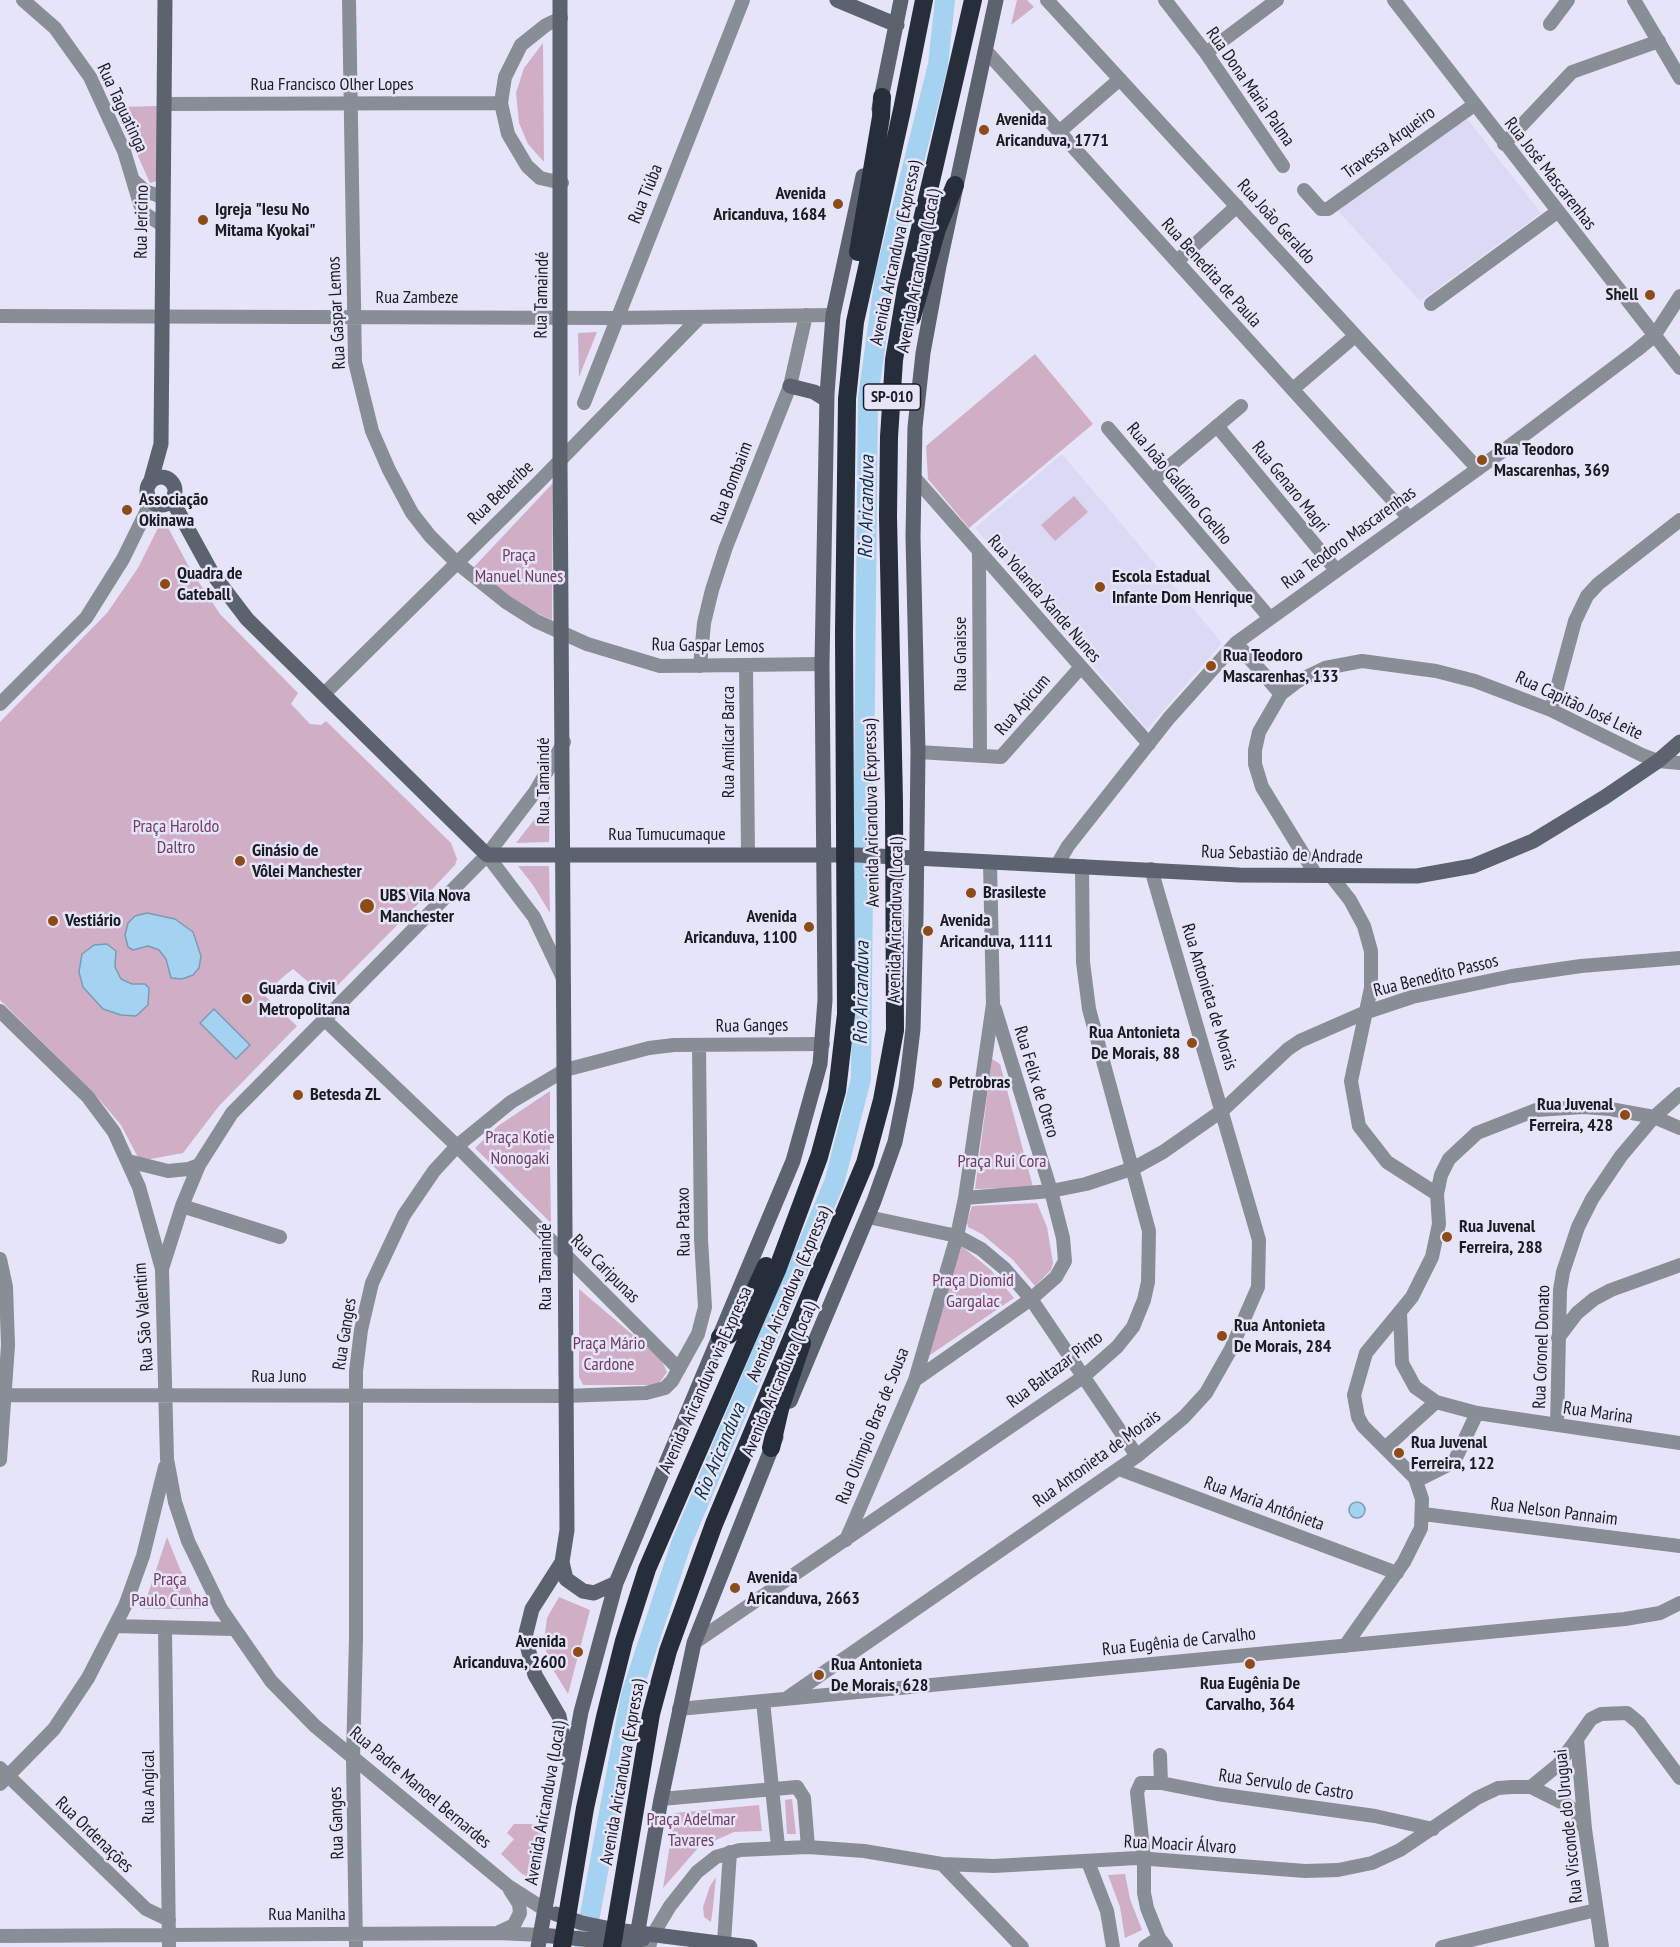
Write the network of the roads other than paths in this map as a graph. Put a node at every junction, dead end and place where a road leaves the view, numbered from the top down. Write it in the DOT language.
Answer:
graph roads {
  1 [pos="23,0"];
  2 [pos="165,0"];
  3 [pos="349,0"];
  4 [pos="560,0"];
  5 [pos="743,0"];
  6 [pos="837,0"];
  7 [pos="902,0"];
  8 [pos="924,0"];
  9 [pos="996,0"];
  10 [pos="1047,0"];
  11 [pos="1165,0"];
  12 [pos="1277,0"];
  13 [pos="1394,0"];
  14 [pos="1568,0"];
  15 [pos="969,1"];
  16 [pos="1637,3"];
  17 [pos="561,18"];
  18 [pos="1550,24"];
  19 [pos="897,25"];
  20 [pos="1659,41"];
  21 [pos="987,52"];
  22 [pos="1206,53"];
  23 [pos="1680,78"];
  24 [pos="1120,80"];
  25 [pos="882,97"];
  26 [pos="350,102"];
  27 [pos="501,103"];
  28 [pos="164,104"];
  29 [pos="1474,105"];
  30 [pos="1059,132"];
  31 [pos="1504,144"];
  32 [pos="1283,166"];
  33 [pos="134,181"];
  34 [pos="562,183"];
  35 [pos="955,185"];
  36 [pos="1304,190"];
  37 [pos="162,197"];
  38 [pos="1238,206"];
  39 [pos="1557,212"];
  40 [pos="161,224"];
  41 [pos="1177,261"];
  42 [pos="1680,296"];
  43 [pos="1431,304"];
  44 [pos="806,315"];
  45 [pos="833,315"];
  46 [pos="0,316"];
  47 [pos="353,316"];
  48 [pos="561,316"];
  49 [pos="700,317"];
  50 [pos="161,318"];
  51 [pos="616,318"];
  52 [pos="855,322"];
  53 [pos="1355,336"];
  54 [pos="1654,336"];
  55 [pos="1680,368"];
  56 [pos="790,386"];
  57 [pos="1293,389"];
  58 [pos="827,400"];
  59 [pos="584,403"];
  60 [pos="1241,405"];
  61 [pos="1218,426"];
  62 [pos="1108,429"];
  63 [pos="889,437"];
  64 [pos="160,444"];
  65 [pos="560,460"];
  66 [pos="1478,469"];
  67 [pos="914,477"];
  68 [pos="169,479"];
  69 [pos="151,480"];
  70 [pos="1153,480"];
  71 [pos="172,500"];
  72 [pos="152,502"];
  73 [pos="1409,518"];
  74 [pos="1680,520"];
  75 [pos="979,552"];
  76 [pos="456,562"];
  77 [pos="1336,570"];
  78 [pos="1269,617"];
  79 [pos="563,634"];
  80 [pos="1236,643"];
  81 [pos="822,664"];
  82 [pos="746,665"];
  83 [pos="700,666"];
  84 [pos="1080,668"];
  85 [pos="325,693"];
  86 [pos="1281,694"];
  87 [pos="2,697"];
  88 [pos="1551,710"];
  89 [pos="564,742"];
  90 [pos="1680,742"];
  91 [pos="1149,744"];
  92 [pos="918,752"];
  93 [pos="980,755"];
  94 [pos="1658,761"];
  95 [pos="1679,764"];
  96 [pos="824,854"];
  97 [pos="487,855"];
  98 [pos="564,855"];
  99 [pos="748,855"];
  100 [pos="852,855"];
  101 [pos="889,856"];
  102 [pos="916,857"];
  103 [pos="990,863"];
  104 [pos="1056,865"];
  105 [pos="1082,866"];
  106 [pos="1151,869"];
  107 [pos="1316,875"];
  108 [pos="1331,876"];
  109 [pos="1680,958"];
  110 [pos="565,981"];
  111 [pos="993,1004"];
  112 [pos="1364,1013"];
  113 [pos="2,1016"];
  114 [pos="324,1019"];
  115 [pos="823,1044"];
  116 [pos="699,1045"];
  117 [pos="565,1070"];
  118 [pos="1680,1094"];
  119 [pos="1224,1110"];
  120 [pos="1654,1117"];
  121 [pos="1680,1128"];
  122 [pos="457,1146"];
  123 [pos="128,1161"];
  124 [pos="199,1165"];
  125 [pos="1134,1167"];
  126 [pos="812,1176"];
  127 [pos="1051,1191"];
  128 [pos="1437,1194"];
  129 [pos="965,1198"];
  130 [pos="182,1206"];
  131 [pos="868,1217"];
  132 [pos="178,1223"];
  133 [pos="152,1228"];
  134 [pos="957,1236"];
  135 [pos="280,1237"];
  136 [pos="564,1255"];
  137 [pos="0,1259"];
  138 [pos="1680,1266"];
  139 [pos="162,1269"];
  140 [pos="816,1285"];
  141 [pos="1031,1299"];
  142 [pos="1400,1312"];
  143 [pos="720,1337"];
  144 [pos="1558,1338"];
  145 [pos="680,1369"];
  146 [pos="1083,1377"];
  147 [pos="915,1380"];
  148 [pos="665,1388"];
  149 [pos="3,1395"];
  150 [pos="166,1395"];
  151 [pos="356,1395"];
  152 [pos="566,1396"];
  153 [pos="1436,1402"];
  154 [pos="1477,1413"];
  155 [pos="1557,1425"];
  156 [pos="1680,1443"];
  157 [pos="771,1448"];
  158 [pos="1385,1448"];
  159 [pos="1137,1456"];
  160 [pos="167,1459"];
  161 [pos="0,1460"];
  162 [pos="1119,1469"];
  163 [pos="1416,1481"];
  164 [pos="1423,1514"];
  165 [pos="846,1540"];
  166 [pos="1680,1546"];
  167 [pos="562,1562"];
  168 [pos="1397,1573"];
  169 [pos="616,1583"];
  170 [pos="1680,1603"];
  171 [pos="115,1626"];
  172 [pos="165,1628"];
  173 [pos="233,1629"];
  174 [pos="694,1643"];
  175 [pos="1345,1646"];
  176 [pos="787,1698"];
  177 [pos="763,1701"];
  178 [pos="679,1709"];
  179 [pos="1577,1739"];
  180 [pos="1160,1755"];
  181 [pos="353,1759"];
  182 [pos="570,1771"];
  183 [pos="3,1776"];
  184 [pos="1680,1778"];
  185 [pos="1161,1783"];
  186 [pos="1531,1787"];
  187 [pos="773,1788"];
  188 [pos="661,1799"];
  189 [pos="1433,1829"];
  190 [pos="1586,1829"];
  191 [pos="778,1846"];
  192 [pos="808,1847"];
  193 [pos="730,1852"];
  194 [pos="1144,1858"];
  195 [pos="1088,1862"];
  196 [pos="942,1864"];
  197 [pos="508,1886"];
  198 [pos="1596,1910"];
  199 [pos="547,1911"];
  200 [pos="169,1920"];
  201 [pos="498,1933"];
  202 [pos="571,1933"];
  203 [pos="0,1936"];
  204 [pos="609,1938"];
  205 [pos="356,1940"];
  206 [pos="169,1941"];
  207 [pos="540,1941"];
  208 [pos="642,1941"];
  209 [pos="724,1942"];
  210 [pos="1162,1943"];
  211 [pos="750,1947"];
  212 [pos="1022,1947"];
  213 [pos="1113,1947"];
  214 [pos="1145,1947"];
  215 [pos="1442,1947"];
  216 [pos="1602,1947"];
  1 -- 33 [label="street, Rua Taguatinga"];
  2 -- 28 [label="street, Rua Jericino"];
  3 -- 26 [label="street, Rua Gaspar Lemos"];
  4 -- 17 [label="street, Rua Tamaindé"];
  5 -- 51 [label="street, Rua Tiúba"];
  6 -- 19 [label="street"];
  7 -- 19 [label="street, Avenida Aricanduva (Local)"];
  8 -- 52 [label="highway, Avenida Aricanduva (Expressa) / SP-010"];
  9 -- 21 [label="street, Avenida Aricanduva (Local)"];
  10 -- 24 [label="street, Rua João Geraldo"];
  11 -- 22 [label="street, Rua Dona Maria Palma"];
  12 -- 22 [label="street"];
  13 -- 29 [label="street, Rua José Mascarenhas"];
  14 -- 18 [label="street"];
  15 -- 63 [label="highway, Avenida Aricanduva (Expressa) / SP-010"];
  16 -- 20 [label="street"];
  17 -- 27 [label="street"];
  17 -- 34 [label="street, Rua Tamaindé"];
  19 -- 25 [label="street, Avenida Aricanduva (Local)"];
  20 -- 23 [label="street"];
  20 -- 31 [label="street"];
  21 -- 30 [label="street, Rua Benedita de Paula"];
  21 -- 35 [label="street, Avenida Aricanduva (Local)"];
  22 -- 32 [label="street, Rua Dona Maria Palma"];
  24 -- 30 [label="street"];
  24 -- 38 [label="street, Rua João Geraldo"];
  25 -- 45 [label="street, Avenida Aricanduva (Local)"];
  25 -- 52 [label="highway"];
  26 -- 27 [label="street, Rua Francisco Olher Lopes"];
  26 -- 28 [label="street, Rua Francisco Olher Lopes"];
  26 -- 47 [label="street, Rua Gaspar Lemos"];
  27 -- 34 [label="street"];
  28 -- 37 [label="street, Rua Jericino"];
  29 -- 31 [label="street, Rua José Mascarenhas"];
  29 -- 36 [label="street, Travessa Arqueiro"];
  30 -- 41 [label="street, Rua Benedita de Paula"];
  31 -- 39 [label="street, Rua José Mascarenhas"];
  33 -- 37 [label="street, Rua Taguatinga"];
  33 -- 40 [label="street, Rua Taguatinga"];
  34 -- 48 [label="street, Rua Tamaindé"];
  35 -- 63 [label="highway"];
  35 -- 67 [label="street, Avenida Aricanduva (Local)"];
  37 -- 40 [label="street, Rua Jericino"];
  38 -- 41 [label="street"];
  38 -- 53 [label="street, Rua João Geraldo"];
  39 -- 43 [label="street"];
  39 -- 54 [label="street, Rua José Mascarenhas"];
  40 -- 50 [label="street, Rua Jericino"];
  41 -- 57 [label="street, Rua Benedita de Paula"];
  42 -- 54 [label="street, Rua Teodoro Mascarenhas"];
  44 -- 45 [label="street, Rua Zambeze"];
  44 -- 49 [label="street, Rua Zambeze"];
  44 -- 56 [label="street, Rua Bombaim"];
  45 -- 58 [label="street, Avenida Aricanduva (Local)"];
  46 -- 50 [label="street, Rua Zambeze"];
  47 -- 48 [label="street, Rua Zambeze"];
  47 -- 50 [label="street, Rua Zambeze"];
  47 -- 76 [label="street, Rua Gaspar Lemos"];
  48 -- 51 [label="street, Rua Zambeze"];
  48 -- 65 [label="street, Rua Tamaindé"];
  49 -- 51 [label="street, Rua Zambeze"];
  49 -- 65 [label="street, Rua Beberibe"];
  50 -- 64 [label="street, Rua Jericino"];
  51 -- 59 [label="street, Rua Tiúba"];
  52 -- 100 [label="highway, Avenida Aricanduva (Expressa) / SP-010"];
  53 -- 57 [label="street"];
  53 -- 66 [label="street, Rua João Geraldo"];
  54 -- 55 [label="street, Rua José Mascarenhas"];
  54 -- 66 [label="street, Rua Teodoro Mascarenhas"];
  56 -- 58 [label="street"];
  56 -- 83 [label="street, Rua Bombaim"];
  57 -- 73 [label="street, Rua Benedita de Paula"];
  58 -- 81 [label="street, Avenida Aricanduva (Local)"];
  60 -- 61 [label="street"];
  61 -- 70 [label="street"];
  61 -- 77 [label="street, Rua Genaro Magri"];
  62 -- 70 [label="street, Rua João Galdino Coelho"];
  63 -- 101 [label="highway, Avenida Aricanduva (Expressa) / SP-010"];
  64 -- 68 [label="street, Rua Jericino"];
  64 -- 69 [label="street, Rua Jericino"];
  65 -- 76 [label="street, Rua Beberibe"];
  65 -- 79 [label="street, Rua Tamaindé"];
  66 -- 73 [label="street, Rua Teodoro Mascarenhas"];
  67 -- 75 [label="street, Rua Yolanda Xande Nunes"];
  67 -- 92 [label="street, Avenida Aricanduva (Local)"];
  68 -- 69 [label="street"];
  68 -- 71 [label="street"];
  69 -- 72 [label="street"];
  70 -- 78 [label="street, Rua João Galdino Coelho"];
  71 -- 72 [label="street"];
  71 -- 85 [label="street"];
  72 -- 87 [label="street"];
  73 -- 77 [label="street, Rua Teodoro Mascarenhas"];
  74 -- 88 [label="street"];
  75 -- 84 [label="street, Rua Yolanda Xande Nunes"];
  75 -- 93 [label="street, Rua Gnaisse"];
  76 -- 79 [label="street, Rua Gaspar Lemos"];
  76 -- 85 [label="street, Rua Beberibe"];
  77 -- 78 [label="street, Rua Teodoro Mascarenhas"];
  78 -- 80 [label="street, Rua Teodoro Mascarenhas"];
  79 -- 83 [label="street, Rua Gaspar Lemos"];
  79 -- 89 [label="street, Rua Tamaindé"];
  80 -- 86 [label="street"];
  80 -- 91 [label="street, Rua Teodoro Mascarenhas"];
  81 -- 82 [label="street, Rua Gaspar Lemos"];
  81 -- 96 [label="street, Avenida Aricanduva (Local)"];
  82 -- 83 [label="street, Rua Gaspar Lemos"];
  82 -- 99 [label="street, Rua Amílcar Barca"];
  84 -- 91 [label="street, Rua Yolanda Xande Nunes"];
  84 -- 93 [label="street, Rua Apicum"];
  85 -- 97 [label="street"];
  86 -- 88 [label="street, Rua Capitão José Leite"];
  86 -- 107 [label="street, Rua Capitão José Leite"];
  88 -- 94 [label="street, Rua Capitão José Leite"];
  89 -- 97 [label="street"];
  89 -- 98 [label="street, Rua Tamaindé"];
  90 -- 94 [label="street, Rua Sebastião de Andrade"];
  91 -- 104 [label="street, Rua Teodoro Mascarenhas"];
  92 -- 93 [label="street, Rua Apicum"];
  92 -- 102 [label="street, Avenida Aricanduva (Local)"];
  94 -- 95 [label="street, Rua Capitão José Leite"];
  94 -- 108 [label="street, Rua Sebastião de Andrade"];
  96 -- 99 [label="street, Rua Tumucumaque"];
  96 -- 100 [label="street, Rua Tumucumaque"];
  96 -- 115 [label="street, Avenida Aricanduva (Local)"];
  97 -- 98 [label="street, Rua Tumucumaque"];
  97 -- 110 [label="street"];
  97 -- 114 [label="street"];
  98 -- 99 [label="street, Rua Tumucumaque"];
  98 -- 110 [label="street, Rua Tamaindé"];
  100 -- 101 [label="street, Rua Sebastião de Andrade"];
  100 -- 126 [label="highway, Avenida Aricanduva via Expressa / SP-010"];
  101 -- 102 [label="street, Rua Sebastião de Andrade"];
  101 -- 140 [label="highway, Avenida Aricanduva (Expressa) / SP-010"];
  102 -- 103 [label="street, Rua Sebastião de Andrade"];
  102 -- 131 [label="street, Avenida Aricanduva (Local)"];
  103 -- 104 [label="street, Rua Sebastião de Andrade"];
  103 -- 111 [label="street, Rua Olimpio Bras de Sousa"];
  104 -- 105 [label="street, Rua Sebastião de Andrade"];
  105 -- 106 [label="street, Rua Sebastião de Andrade"];
  105 -- 125 [label="street, Rua Baltazar Pinto"];
  106 -- 107 [label="street, Rua Sebastião de Andrade"];
  106 -- 119 [label="street, Rua Antonieta de Morais"];
  107 -- 108 [label="street, Rua Sebastião de Andrade"];
  108 -- 112 [label="street"];
  109 -- 112 [label="street, Rua Benedito Passos"];
  110 -- 117 [label="street, Rua Tamaindé"];
  111 -- 127 [label="street, Rua Felix de Otero"];
  111 -- 129 [label="street, Rua Olimpio Bras de Sousa"];
  112 -- 119 [label="street, Rua Benedito Passos"];
  112 -- 128 [label="street"];
  113 -- 123 [label="street, Rua São Valentim"];
  114 -- 122 [label="street, Rua Caripunas"];
  114 -- 124 [label="street"];
  115 -- 116 [label="street, Rua Ganges"];
  115 -- 143 [label="street, Avenida Aricanduva (Local)"];
  116 -- 117 [label="street, Rua Ganges"];
  116 -- 145 [label="street, Rua Pataxo"];
  117 -- 122 [label="street, Rua Ganges"];
  117 -- 136 [label="street, Rua Tamaindé"];
  118 -- 120 [label="street, Rua Coronel Donato"];
  119 -- 125 [label="street, Rua Benedito Passos"];
  119 -- 159 [label="street, Rua Antonieta de Morais"];
  120 -- 121 [label="street"];
  120 -- 128 [label="street"];
  120 -- 144 [label="street, Rua Coronel Donato"];
  122 -- 136 [label="street, Rua Caripunas"];
  122 -- 151 [label="street, Rua Ganges"];
  123 -- 124 [label="street"];
  123 -- 133 [label="street, Rua São Valentim"];
  124 -- 130 [label="street"];
  125 -- 127 [label="street, Rua Benedito Passos"];
  125 -- 146 [label="street, Rua Baltazar Pinto"];
  126 -- 143 [label="highway"];
  126 -- 202 [label="highway, Avenida Aricanduva via Expressa / SP-010"];
  127 -- 129 [label="street, Rua Benedito Passos"];
  127 -- 141 [label="street, Rua Felix de Otero"];
  128 -- 142 [label="street"];
  129 -- 134 [label="street, Rua Olimpio Bras de Sousa"];
  130 -- 132 [label="street"];
  130 -- 135 [label="street"];
  131 -- 134 [label="street"];
  131 -- 157 [label="street, Avenida Aricanduva (Local)"];
  132 -- 133 [label="street"];
  132 -- 139 [label="street"];
  133 -- 139 [label="street, Rua São Valentim"];
  134 -- 141 [label="street"];
  134 -- 147 [label="street, Rua Olimpio Bras de Sousa"];
  136 -- 145 [label="street, Rua Caripunas"];
  136 -- 152 [label="street, Rua Tamaindé"];
  137 -- 149 [label="street"];
  138 -- 144 [label="street"];
  139 -- 150 [label="street, Rua São Valentim"];
  140 -- 157 [label="highway"];
  140 -- 204 [label="highway, Avenida Aricanduva (Expressa) / SP-010"];
  141 -- 146 [label="street"];
  141 -- 147 [label="street"];
  142 -- 153 [label="street, Rua Marina"];
  142 -- 158 [label="street"];
  143 -- 169 [label="street, Avenida Aricanduva (Local)"];
  144 -- 155 [label="street, Rua Coronel Donato"];
  145 -- 148 [label="street, Rua Pataxo"];
  146 -- 159 [label="street"];
  146 -- 165 [label="street, Rua Baltazar Pinto"];
  147 -- 165 [label="street, Rua Olimpio Bras de Sousa"];
  148 -- 152 [label="street, Rua Juno"];
  149 -- 150 [label="street, Rua Juno"];
  149 -- 161 [label="street"];
  150 -- 151 [label="street, Rua Juno"];
  150 -- 160 [label="street, Rua São Valentim"];
  151 -- 152 [label="street, Rua Juno"];
  151 -- 181 [label="street, Rua Ganges"];
  152 -- 167 [label="street, Rua Tamaindé"];
  153 -- 154 [label="street, Rua Marina"];
  153 -- 158 [label="street"];
  154 -- 155 [label="street, Rua Marina"];
  154 -- 163 [label="street"];
  155 -- 156 [label="street, Rua Marina"];
  157 -- 174 [label="street, Avenida Aricanduva (Local)"];
  158 -- 163 [label="street"];
  159 -- 162 [label="street, Rua Antonieta de Morais"];
  160 -- 171 [label="street"];
  160 -- 173 [label="street"];
  162 -- 168 [label="street, Rua Maria Antônieta"];
  162 -- 176 [label="street, Rua Antonieta de Morais"];
  163 -- 164 [label="street"];
  164 -- 166 [label="street, Rua Nelson Pannaim"];
  164 -- 168 [label="street"];
  165 -- 174 [label="street, Rua Baltazar Pinto"];
  167 -- 169 [label="street"];
  167 -- 182 [label="street"];
  168 -- 175 [label="street"];
  169 -- 182 [label="street, Avenida Aricanduva (Local)"];
  170 -- 175 [label="street, Rua Eugênia de Carvalho"];
  171 -- 172 [label="street"];
  171 -- 183 [label="street"];
  172 -- 173 [label="street"];
  172 -- 200 [label="street, Rua Angical"];
  173 -- 181 [label="street, Rua Padre Manoel Bernardes"];
  174 -- 178 [label="street, Avenida Aricanduva (Local)"];
  175 -- 176 [label="street, Rua Eugênia de Carvalho"];
  176 -- 177 [label="street, Rua Eugênia de Carvalho"];
  177 -- 178 [label="street, Rua Eugênia de Carvalho"];
  177 -- 187 [label="street"];
  178 -- 188 [label="street, Avenida Aricanduva (Local)"];
  179 -- 184 [label="street, Rua Visconde do Uruguai"];
  179 -- 186 [label="street"];
  179 -- 190 [label="street, Rua Visconde do Uruguai"];
  180 -- 185 [label="street"];
  181 -- 197 [label="street, Rua Padre Manoel Bernardes"];
  181 -- 205 [label="street, Rua Ganges"];
  182 -- 199 [label="street, Avenida Aricanduva (Local)"];
  183 -- 200 [label="street, Rua Ordenações"];
  185 -- 189 [label="street, Rua Servulo de Castro"];
  185 -- 194 [label="street"];
  186 -- 189 [label="street, Rua Moacir Álvaro"];
  186 -- 190 [label="street, Rua Moacir Álvaro"];
  187 -- 188 [label="street"];
  187 -- 191 [label="street"];
  187 -- 192 [label="street"];
  188 -- 208 [label="street, Avenida Aricanduva (Local)"];
  189 -- 194 [label="street, Rua Moacir Álvaro"];
  190 -- 198 [label="street, Rua Visconde do Uruguai"];
  191 -- 192 [label="street"];
  191 -- 193 [label="street"];
  192 -- 196 [label="street, Rua Moacir Álvaro"];
  193 -- 208 [label="street"];
  193 -- 209 [label="street"];
  194 -- 195 [label="street, Rua Moacir Álvaro"];
  194 -- 210 [label="street"];
  195 -- 196 [label="street, Rua Moacir Álvaro"];
  195 -- 213 [label="street"];
  196 -- 212 [label="street"];
  197 -- 199 [label="street, Rua Padre Manoel Bernardes"];
  197 -- 201 [label="street"];
  198 -- 215 [label="street"];
  198 -- 216 [label="street, Rua Visconde do Uruguai"];
  199 -- 202 [label="street, Rua Padre Manoel Bernardes"];
  199 -- 207 [label="street, Avenida Aricanduva (Local)"];
  200 -- 206 [label="street, Rua Angical"];
  201 -- 205 [label="street, Rua Manilha"];
  201 -- 207 [label="street, Rua Manilha"];
  202 -- 204 [label="street, Rua Padre Manoel Bernardes"];
  202 -- 207 [label="street, Rua Manilha"];
  203 -- 206 [label="street, Rua Manilha"];
  204 -- 208 [label="street, Rua Padre Manoel Bernardes"];
  205 -- 206 [label="street, Rua Manilha"];
  208 -- 209 [label="street, Rua Padre Manoel Bernardes"];
  209 -- 211 [label="street, Rua Padre Manoel Bernardes"];
  210 -- 214 [label="street"];
}
